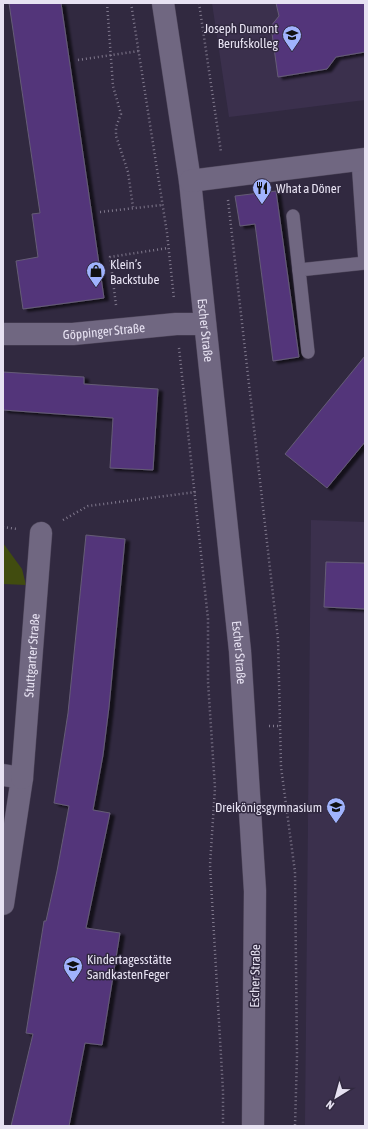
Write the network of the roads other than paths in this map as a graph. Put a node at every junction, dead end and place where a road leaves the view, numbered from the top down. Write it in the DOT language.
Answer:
graph roads {
  1 [pos="163,3"];
  2 [pos="361,159"];
  3 [pos="190,181"];
  4 [pos="293,216"];
  5 [pos="299,270"];
  6 [pos="205,324"];
  7 [pos="3,334"];
  8 [pos="308,352"];
  9 [pos="41,533"];
  10 [pos="12,776"];
  11 [pos="3,904"];
  12 [pos="253,1126"];
  1 -- 3 [label="street, Escher Straße"];
  2 -- 3 [label="street"];
  2 -- 5 [label="lane"];
  3 -- 6 [label="street, Escher Straße"];
  4 -- 5 [label="lane"];
  5 -- 8 [label="lane"];
  6 -- 7 [label="street, Göppinger Straße"];
  6 -- 12 [label="street, Escher Straße"];
  9 -- 10 [label="street, Stuttgarter Straße"];
  10 -- 11 [label="street, Stuttgarter Straße"];
}
